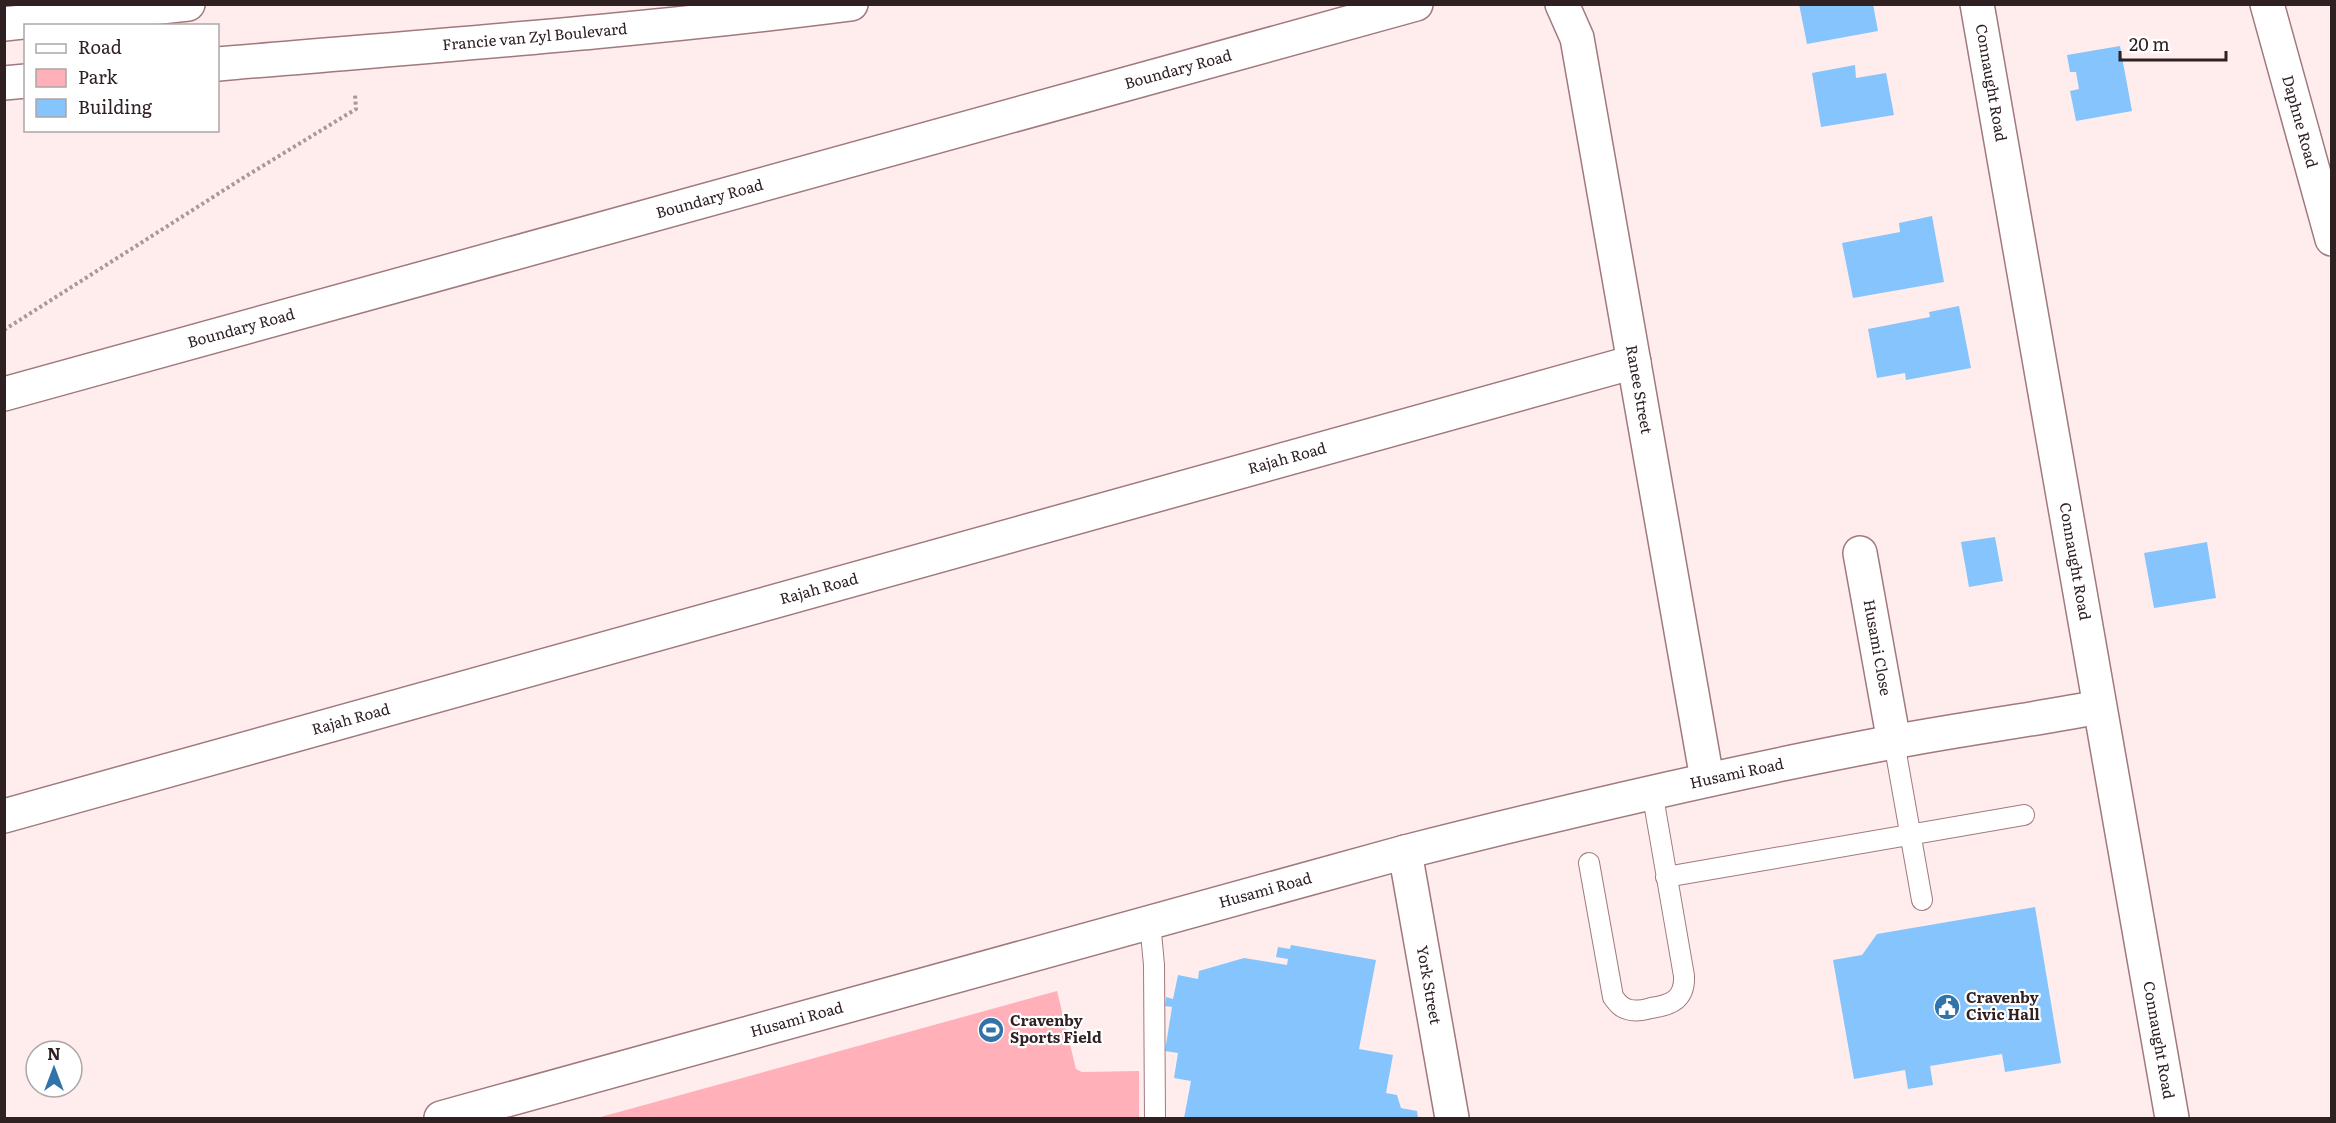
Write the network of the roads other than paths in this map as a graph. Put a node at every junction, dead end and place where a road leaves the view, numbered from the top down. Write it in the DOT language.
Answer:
graph roads {
  1 [pos="188,4"];
  2 [pos="851,4"];
  3 [pos="1416,4"];
  4 [pos="1562,4"];
  5 [pos="1977,4"];
  6 [pos="2267,4"];
  7 [pos="4,24"];
  8 [pos="219,64"];
  9 [pos="24,81"];
  10 [pos="4,83"];
  11 [pos="2320,151"];
  12 [pos="2331,239"];
  13 [pos="1634,362"];
  14 [pos="4,394"];
  15 [pos="1860,553"];
  16 [pos="2099,707"];
  17 [pos="1894,741"];
  18 [pos="1707,779"];
  19 [pos="1652,791"];
  20 [pos="2024,815"];
  21 [pos="4,816"];
  22 [pos="1910,834"];
  23 [pos="1405,852"];
  24 [pos="1589,863"];
  25 [pos="1666,877"];
  26 [pos="1922,900"];
  27 [pos="1150,922"];
  28 [pos="441,1119"];
  29 [pos="1155,1119"];
  30 [pos="1452,1119"];
  31 [pos="2172,1119"];
  1 -- 7 [label="street"];
  2 -- 8 [label="street, Francie van Zyl Boulevard"];
  3 -- 14 [label="street, Boundary Road"];
  4 -- 13 [label="street, Ranee Street"];
  5 -- 16 [label="street, Connaught Road"];
  6 -- 11 [label="street, Daphne Road"];
  9 -- 10 [label="street"];
  11 -- 12 [label="street, Daphne Road"];
  13 -- 18 [label="street, Ranee Street"];
  13 -- 21 [label="street, Rajah Road"];
  15 -- 17 [label="street, Husami Close"];
  16 -- 17 [label="street, Husami Road"];
  16 -- 31 [label="street, Connaught Road"];
  17 -- 18 [label="street, Husami Road"];
  17 -- 22 [label="lane"];
  18 -- 19 [label="street, Husami Road"];
  19 -- 23 [label="street, Husami Road"];
  19 -- 25 [label="lane"];
  20 -- 22 [label="lane"];
  22 -- 25 [label="lane"];
  22 -- 26 [label="lane"];
  23 -- 27 [label="street, Husami Road"];
  23 -- 30 [label="street, York Street"];
  24 -- 25 [label="lane"];
  27 -- 28 [label="street, Husami Road"];
  27 -- 29 [label="lane"];
}
